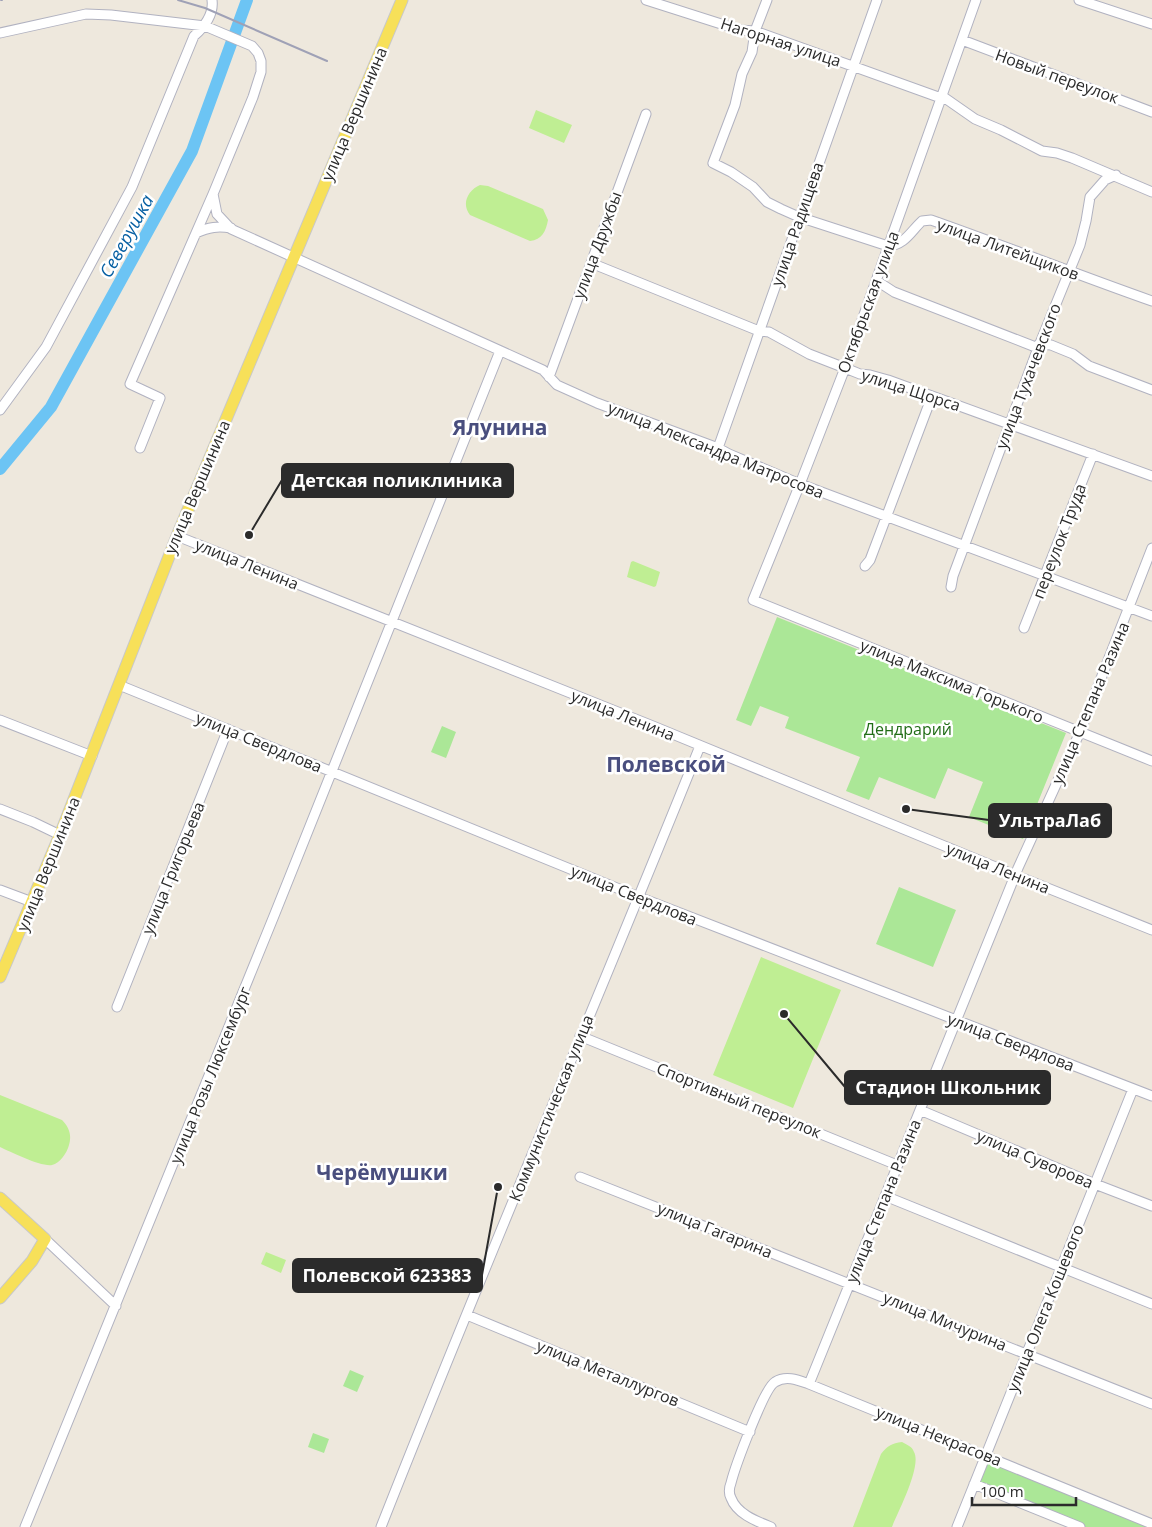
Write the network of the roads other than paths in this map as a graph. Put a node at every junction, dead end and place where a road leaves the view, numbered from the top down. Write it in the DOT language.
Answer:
graph roads {
  1 [pos="212,0"];
  2 [pos="402,0"];
  3 [pos="646,0"];
  4 [pos="767,0"];
  5 [pos="877,0"];
  6 [pos="976,0"];
  7 [pos="1079,0"];
  8 [pos="1152,24"];
  9 [pos="205,26"];
  10 [pos="755,31"];
  11 [pos="0,33"];
  12 [pos="962,40"];
  13 [pos="853,65"];
  14 [pos="942,97"];
  15 [pos="1152,112"];
  16 [pos="646,114"];
  17 [pos="1116,175"];
  18 [pos="1152,192"];
  19 [pos="213,194"];
  20 [pos="799,217"];
  21 [pos="231,228"];
  22 [pos="196,233"];
  23 [pos="888,246"];
  24 [pos="294,258"];
  25 [pos="591,263"];
  26 [pos="1069,271"];
  27 [pos="877,281"];
  28 [pos="1152,301"];
  29 [pos="759,330"];
  30 [pos="1039,346"];
  31 [pos="500,351"];
  32 [pos="844,368"];
  33 [pos="550,377"];
  34 [pos="1152,390"];
  35 [pos="932,396"];
  36 [pos="0,410"];
  37 [pos="1009,425"];
  38 [pos="140,448"];
  39 [pos="718,448"];
  40 [pos="1093,454"];
  41 [pos="1152,476"];
  42 [pos="800,484"];
  43 [pos="887,516"];
  44 [pos="177,536"];
  45 [pos="964,546"];
  46 [pos="1152,548"];
  47 [pos="865,566"];
  48 [pos="1045,577"];
  49 [pos="952,587"];
  50 [pos="753,600"];
  51 [pos="1130,608"];
  52 [pos="1152,616"];
  53 [pos="393,622"];
  54 [pos="1024,628"];
  55 [pos="119,685"];
  56 [pos="0,720"];
  57 [pos="228,729"];
  58 [pos="1080,732"];
  59 [pos="700,746"];
  60 [pos="92,756"];
  61 [pos="1152,761"];
  62 [pos="332,772"];
  63 [pos="0,809"];
  64 [pos="60,835"];
  65 [pos="1014,875"];
  66 [pos="0,890"];
  67 [pos="639,897"];
  68 [pos="32,902"];
  69 [pos="1152,930"];
  70 [pos="0,975"];
  71 [pos="117,1007"];
  72 [pos="956,1021"];
  73 [pos="580,1036"];
  74 [pos="1133,1089"];
  75 [pos="1152,1096"];
  76 [pos="920,1110"];
  77 [pos="897,1165"];
  78 [pos="580,1177"];
  79 [pos="1095,1184"];
  80 [pos="885,1196"];
  81 [pos="0,1198"];
  82 [pos="1152,1206"];
  83 [pos="45,1239"];
  84 [pos="1061,1267"];
  85 [pos="850,1283"];
  86 [pos="0,1298"];
  87 [pos="1152,1304"];
  88 [pos="116,1306"];
  89 [pos="466,1315"];
  90 [pos="1026,1354"];
  91 [pos="809,1384"];
  92 [pos="1152,1404"];
  93 [pos="750,1432"];
  94 [pos="986,1455"];
  95 [pos="974,1484"];
  96 [pos="754,1524"];
  97 [pos="1152,1524"];
  98 [pos="25,1527"];
  99 [pos="380,1527"];
  100 [pos="770,1527"];
  101 [pos="957,1527"];
  102 [pos="1080,1527"];
  1 -- 9 [label="street"];
  2 -- 24 [label="main road, улица Вершинина"];
  3 -- 10 [label="street, Нагорная улица"];
  4 -- 10 [label="street"];
  5 -- 13 [label="street, улица Радищева"];
  6 -- 12 [label="street, Октябрьская улица"];
  7 -- 8 [label="street"];
  9 -- 11 [label="street"];
  9 -- 19 [label="street"];
  9 -- 36 [label="street"];
  10 -- 13 [label="street, Нагорная улица"];
  10 -- 20 [label="street"];
  12 -- 14 [label="street, Октябрьская улица"];
  12 -- 15 [label="street, Новый переулок"];
  13 -- 14 [label="street, Нагорная улица"];
  13 -- 20 [label="street, улица Радищева"];
  14 -- 17 [label="street, Нагорная улица"];
  14 -- 23 [label="street, Октябрьская улица"];
  16 -- 25 [label="street, улица Дружбы"];
  17 -- 18 [label="street, Нагорная улица"];
  17 -- 26 [label="street, улица Тухачевского"];
  19 -- 21 [label="street"];
  19 -- 22 [label="street"];
  20 -- 23 [label="street"];
  20 -- 29 [label="street, улица Радищева"];
  21 -- 22 [label="street"];
  21 -- 24 [label="street, улица Александра Матросова"];
  22 -- 38 [label="street"];
  23 -- 26 [label="street, улица Литейщиков"];
  23 -- 27 [label="street, Октябрьская улица"];
  24 -- 31 [label="street, улица Александра Матросова"];
  24 -- 44 [label="main road, улица Вершинина"];
  25 -- 29 [label="street, улица Щорса"];
  25 -- 33 [label="street, улица Дружбы"];
  26 -- 28 [label="street, улица Литейщиков"];
  26 -- 30 [label="street, улица Тухачевского"];
  27 -- 30 [label="street"];
  27 -- 32 [label="street, Октябрьская улица"];
  29 -- 32 [label="street, улица Щорса"];
  29 -- 39 [label="street, улица Радищева"];
  30 -- 34 [label="street"];
  30 -- 37 [label="street, улица Тухачевского"];
  31 -- 33 [label="street, улица Александра Матросова"];
  31 -- 53 [label="street, улица Розы Люксембург"];
  32 -- 35 [label="street, улица Щорса"];
  32 -- 42 [label="street, Октябрьская улица"];
  33 -- 39 [label="street, улица Александра Матросова"];
  35 -- 37 [label="street, улица Щорса"];
  35 -- 43 [label="street"];
  37 -- 40 [label="street, улица Щорса"];
  37 -- 45 [label="street, улица Тухачевского"];
  39 -- 42 [label="street, улица Александра Матросова"];
  40 -- 41 [label="street, улица Щорса"];
  40 -- 48 [label="street, переулок Труда"];
  42 -- 43 [label="street, улица Александра Матросова"];
  42 -- 50 [label="street, Октябрьская улица"];
  43 -- 45 [label="street, улица Александра Матросова"];
  43 -- 47 [label="street"];
  44 -- 53 [label="street, улица Ленина"];
  44 -- 55 [label="main road, улица Вершинина"];
  45 -- 48 [label="street, улица Александра Матросова"];
  45 -- 49 [label="street, улица Тухачевского"];
  46 -- 51 [label="street, улица Степана Разина"];
  48 -- 51 [label="street, улица Александра Матросова"];
  48 -- 54 [label="street, переулок Труда"];
  50 -- 58 [label="street, улица Максима Горького"];
  51 -- 52 [label="street, улица Александра Матросова"];
  51 -- 58 [label="street, улица Степана Разина"];
  53 -- 59 [label="street, улица Ленина"];
  53 -- 62 [label="street, улица Розы Люксембург"];
  55 -- 57 [label="street, улица Свердлова"];
  55 -- 60 [label="main road, улица Вершинина"];
  56 -- 60 [label="street"];
  57 -- 62 [label="street, улица Свердлова"];
  57 -- 71 [label="street, улица Григорьева"];
  58 -- 61 [label="street, улица Максима Горького"];
  58 -- 65 [label="street, улица Степана Разина"];
  59 -- 65 [label="street, улица Ленина"];
  59 -- 67 [label="street, Коммунистическая улица"];
  60 -- 64 [label="main road, улица Вершинина"];
  62 -- 67 [label="street, улица Свердлова"];
  62 -- 88 [label="street, улица Розы Люксембург"];
  63 -- 64 [label="street"];
  64 -- 68 [label="main road, улица Вершинина"];
  65 -- 69 [label="street, улица Ленина"];
  65 -- 72 [label="street, улица Степана Разина"];
  66 -- 68 [label="street"];
  67 -- 72 [label="street, улица Свердлова"];
  67 -- 73 [label="street, Коммунистическая улица"];
  68 -- 70 [label="main road, улица Вершинина"];
  72 -- 74 [label="street, улица Свердлова"];
  72 -- 76 [label="street, улица Степана Разина"];
  73 -- 77 [label="street, Спортивный переулок"];
  73 -- 89 [label="street, Коммунистическая улица"];
  74 -- 75 [label="street, улица Свердлова"];
  74 -- 79 [label="street, улица Олега Кошевого"];
  76 -- 77 [label="street, улица Степана Разина"];
  76 -- 79 [label="street, улица Суворова"];
  77 -- 80 [label="street, улица Степана Разина"];
  78 -- 85 [label="street, улица Гагарина"];
  79 -- 82 [label="street, улица Суворова"];
  79 -- 84 [label="street, улица Олега Кошевого"];
  80 -- 84 [label="street"];
  80 -- 85 [label="street, улица Степана Разина"];
  81 -- 83 [label="main road"];
  83 -- 86 [label="main road"];
  83 -- 88 [label="street"];
  84 -- 87 [label="street"];
  84 -- 90 [label="street, улица Олега Кошевого"];
  85 -- 90 [label="street, улица Мичурина"];
  85 -- 91 [label="street, улица Степана Разина"];
  88 -- 98 [label="street, улица Розы Люксембург"];
  89 -- 93 [label="street, улица Металлургов"];
  89 -- 99 [label="street, Коммунистическая улица"];
  90 -- 92 [label="street, улица Мичурина"];
  90 -- 94 [label="street, улица Олега Кошевого"];
  91 -- 93 [label="street, улица Некрасова"];
  91 -- 94 [label="street, улица Некрасова"];
  93 -- 96 [label="street"];
  94 -- 95 [label="street, улица Олега Кошевого"];
  94 -- 97 [label="street, улица Некрасова"];
  95 -- 101 [label="street, улица Олега Кошевого"];
  95 -- 102 [label="street, улица Некрасова"];
  96 -- 100 [label="street"];
}
